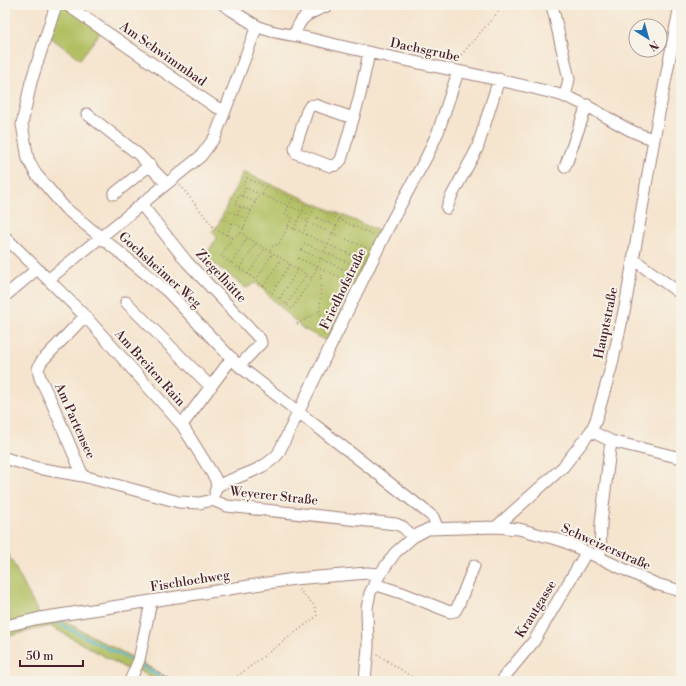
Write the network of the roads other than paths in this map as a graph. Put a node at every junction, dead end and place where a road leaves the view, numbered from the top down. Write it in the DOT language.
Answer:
graph roads {
  1 [pos="56,5"];
  2 [pos="66,5"];
  3 [pos="224,5"];
  4 [pos="329,5"];
  5 [pos="552,5"];
  6 [pos="680,5"];
  7 [pos="257,26"];
  8 [pos="295,34"];
  9 [pos="369,52"];
  10 [pos="454,71"];
  11 [pos="500,79"];
  12 [pos="565,96"];
  13 [pos="587,105"];
  14 [pos="225,111"];
  15 [pos="87,114"];
  16 [pos="353,118"];
  17 [pos="654,139"];
  18 [pos="150,165"];
  19 [pos="565,167"];
  20 [pos="170,180"];
  21 [pos="114,194"];
  22 [pos="141,204"];
  23 [pos="447,208"];
  24 [pos="101,236"];
  25 [pos="5,237"];
  26 [pos="633,259"];
  27 [pos="37,269"];
  28 [pos="49,279"];
  29 [pos="681,294"];
  30 [pos="5,296"];
  31 [pos="126,302"];
  32 [pos="85,316"];
  33 [pos="236,362"];
  34 [pos="211,387"];
  35 [pos="299,412"];
  36 [pos="182,425"];
  37 [pos="591,431"];
  38 [pos="611,441"];
  39 [pos="5,458"];
  40 [pos="681,458"];
  41 [pos="83,476"];
  42 [pos="216,486"];
  43 [pos="212,499"];
  44 [pos="437,527"];
  45 [pos="496,527"];
  46 [pos="413,537"];
  47 [pos="586,553"];
  48 [pos="600,559"];
  49 [pos="474,566"];
  50 [pos="377,579"];
  51 [pos="681,591"];
  52 [pos="151,602"];
  53 [pos="5,626"];
  54 [pos="504,677"];
  55 [pos="130,681"];
  56 [pos="365,681"];
  1 -- 24 [label="street, Gochsheimer Weg"];
  2 -- 14 [label="street, Am Schwimmbad"];
  3 -- 7 [label="street, Dachsgrube"];
  4 -- 8 [label="street"];
  5 -- 12 [label="street"];
  6 -- 17 [label="street, Hauptstraße"];
  7 -- 8 [label="street, Dachsgrube"];
  7 -- 14 [label="street"];
  8 -- 9 [label="street, Dachsgrube"];
  9 -- 10 [label="street, Dachsgrube"];
  9 -- 16 [label="street"];
  10 -- 11 [label="street, Dachsgrube"];
  10 -- 35 [label="street, Friedhofstraße"];
  11 -- 12 [label="street, Dachsgrube"];
  11 -- 23 [label="street"];
  12 -- 13 [label="street, Dachsgrube"];
  13 -- 17 [label="street, Dachsgrube"];
  13 -- 19 [label="street"];
  14 -- 20 [label="street"];
  15 -- 18 [label="street"];
  16 -- 16 [label="street"];
  17 -- 26 [label="street, Hauptstraße"];
  18 -- 20 [label="street"];
  18 -- 21 [label="street"];
  20 -- 22 [label="street"];
  22 -- 24 [label="street"];
  22 -- 33 [label="street, Ziegelhütte"];
  24 -- 28 [label="street"];
  24 -- 33 [label="street, Gochsheimer Weg"];
  25 -- 27 [label="street, Am Breiten Rain"];
  26 -- 29 [label="street"];
  26 -- 37 [label="street, Hauptstraße"];
  27 -- 28 [label="street, Am Breiten Rain"];
  27 -- 30 [label="street"];
  28 -- 32 [label="street, Am Breiten Rain"];
  31 -- 34 [label="street"];
  32 -- 36 [label="street, Am Breiten Rain"];
  32 -- 41 [label="street, Am Partensee"];
  33 -- 34 [label="street"];
  33 -- 35 [label="street, Gochsheimer Weg"];
  34 -- 36 [label="street"];
  35 -- 42 [label="street, Friedhofstraße"];
  35 -- 44 [label="street, Gochsheimer Weg"];
  36 -- 42 [label="street, Am Breiten Rain"];
  37 -- 38 [label="street"];
  37 -- 45 [label="street, Hauptstraße"];
  38 -- 40 [label="street"];
  38 -- 48 [label="street"];
  39 -- 41 [label="street, Am Partensee"];
  41 -- 43 [label="street, Weyerer Straße"];
  42 -- 43 [label="street"];
  43 -- 46 [label="street, Weyerer Straße"];
  44 -- 45 [label="street"];
  44 -- 46 [label="street"];
  45 -- 47 [label="street, Schweizerstraße"];
  46 -- 50 [label="street"];
  47 -- 48 [label="street, Schweizerstraße"];
  47 -- 54 [label="street, Krautgasse"];
  48 -- 51 [label="street, Schweizerstraße"];
  49 -- 50 [label="street, Fischlochweg"];
  50 -- 52 [label="street, Fischlochweg"];
  50 -- 56 [label="street"];
  52 -- 53 [label="street, Fischlochweg"];
  52 -- 55 [label="street"];
}
